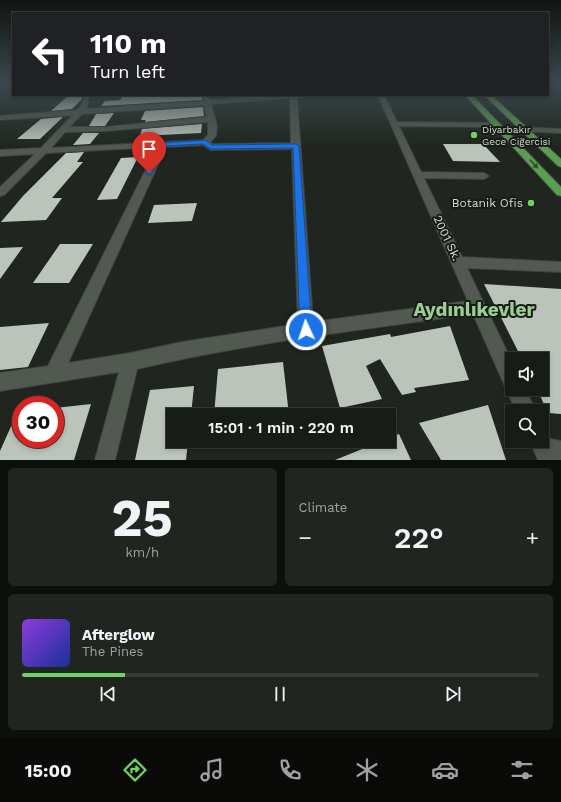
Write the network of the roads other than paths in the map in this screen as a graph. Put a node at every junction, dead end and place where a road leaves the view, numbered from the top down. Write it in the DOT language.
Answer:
graph roads {
  1 [pos="85,103"];
  2 [pos="166,103"];
  3 [pos="208,103"];
  4 [pos="299,103"];
  5 [pos="384,103"];
  6 [pos="476,103"];
  7 [pos="496,103"];
  8 [pos="78,113"];
  9 [pos="0,118"];
  10 [pos="211,119"];
  11 [pos="395,124"];
  12 [pos="497,125"];
  13 [pos="524,129"];
  14 [pos="62,130"];
  15 [pos="561,131"];
  16 [pos="205,142"];
  17 [pos="162,144"];
  18 [pos="296,146"];
  19 [pos="43,151"];
  20 [pos="0,153"];
  21 [pos="561,164"];
  22 [pos="418,175"];
  23 [pos="484,176"];
  24 [pos="561,192"];
  25 [pos="0,194"];
  26 [pos="457,262"];
  27 [pos="561,267"];
  28 [pos="476,307"];
  29 [pos="306,330"];
  30 [pos="130,362"];
  31 [pos="505,367"];
  32 [pos="54,374"];
  33 [pos="0,382"];
  34 [pos="105,460"];
  1 -- 8 [label="street"];
  2 -- 8 [label="street"];
  3 -- 10 [label="street"];
  4 -- 18 [label="street"];
  5 -- 11 [label="street, 2001 Sk."];
  6 -- 12 [label="highway"];
  7 -- 13 [label="highway"];
  8 -- 9 [label="street"];
  8 -- 14 [label="street"];
  10 -- 14 [label="street"];
  10 -- 16 [label="street"];
  11 -- 12 [label="street"];
  11 -- 22 [label="street, 2001 Sk."];
  12 -- 24 [label="highway, one-way"];
  13 -- 15 [label="street"];
  13 -- 21 [label="highway"];
  14 -- 19 [label="street"];
  16 -- 17 [label="street"];
  16 -- 18 [label="street"];
  17 -- 19 [label="street"];
  17 -- 32 [label="street"];
  18 -- 29 [label="street"];
  19 -- 20 [label="street"];
  19 -- 25 [label="street"];
  22 -- 23 [label="street"];
  22 -- 26 [label="street, 2001 Sk."];
  26 -- 27 [label="street"];
  26 -- 28 [label="street, 2001 Sk."];
  28 -- 29 [label="street"];
  28 -- 31 [label="street, 2001 Sk."];
  29 -- 30 [label="street"];
  30 -- 32 [label="street"];
  30 -- 34 [label="street"];
  32 -- 33 [label="street"];
}
